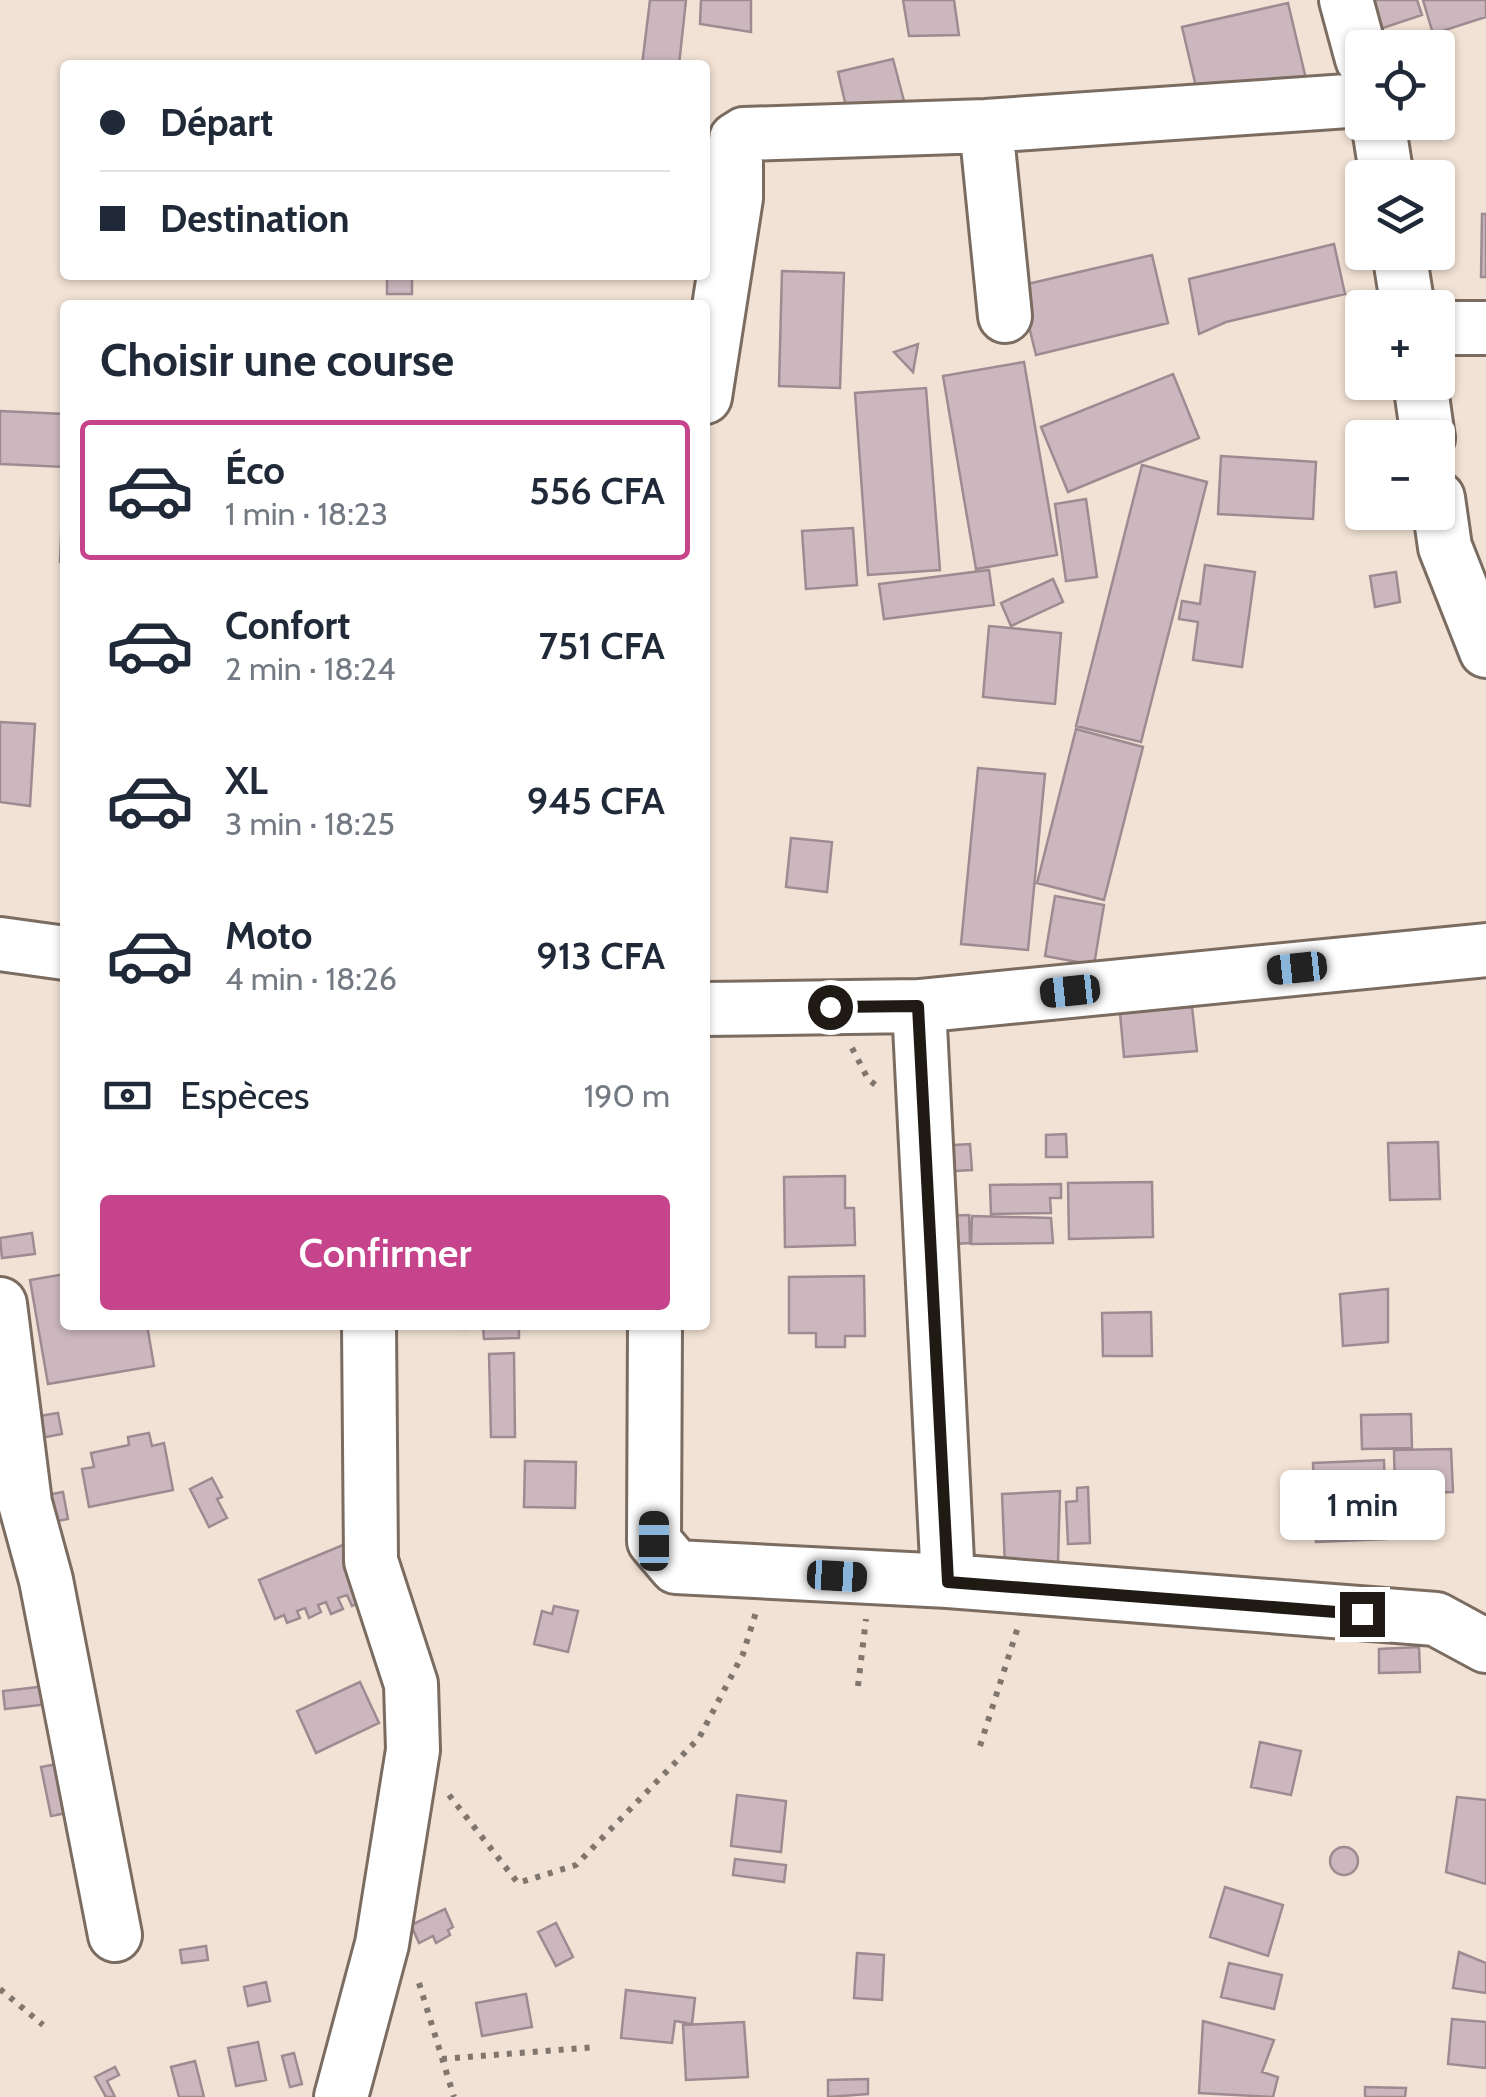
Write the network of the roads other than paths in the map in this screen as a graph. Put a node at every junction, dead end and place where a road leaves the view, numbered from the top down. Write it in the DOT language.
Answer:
graph roads {
  1 [pos="1346,0"];
  2 [pos="1354,30"];
  3 [pos="1345,101"];
  4 [pos="986,126"];
  5 [pos="1005,316"];
  6 [pos="1455,328"];
  7 [pos="1486,328"];
  8 [pos="710,366"];
  9 [pos="1442,530"];
  10 [pos="1486,652"];
  11 [pos="0,944"];
  12 [pos="1486,950"];
  13 [pos="60,952"];
  14 [pos="918,1006"];
  15 [pos="710,1009"];
  16 [pos="0,1304"];
  17 [pos="369,1330"];
  18 [pos="655,1330"];
  19 [pos="0,1379"];
  20 [pos="948,1582"];
  21 [pos="26,1605"];
  22 [pos="1486,1646"];
  23 [pos="115,1935"];
  24 [pos="342,2097"];
  1 -- 2 [label="street"];
  3 -- 4 [label="street"];
  4 -- 5 [label="street"];
  4 -- 8 [label="street"];
  6 -- 7 [label="street"];
  9 -- 10 [label="street"];
  11 -- 13 [label="street"];
  12 -- 14 [label="street"];
  14 -- 15 [label="street"];
  14 -- 20 [label="street"];
  16 -- 23 [label="street"];
  17 -- 24 [label="street"];
  18 -- 20 [label="street"];
  19 -- 21 [label="street"];
  20 -- 22 [label="street"];
}
